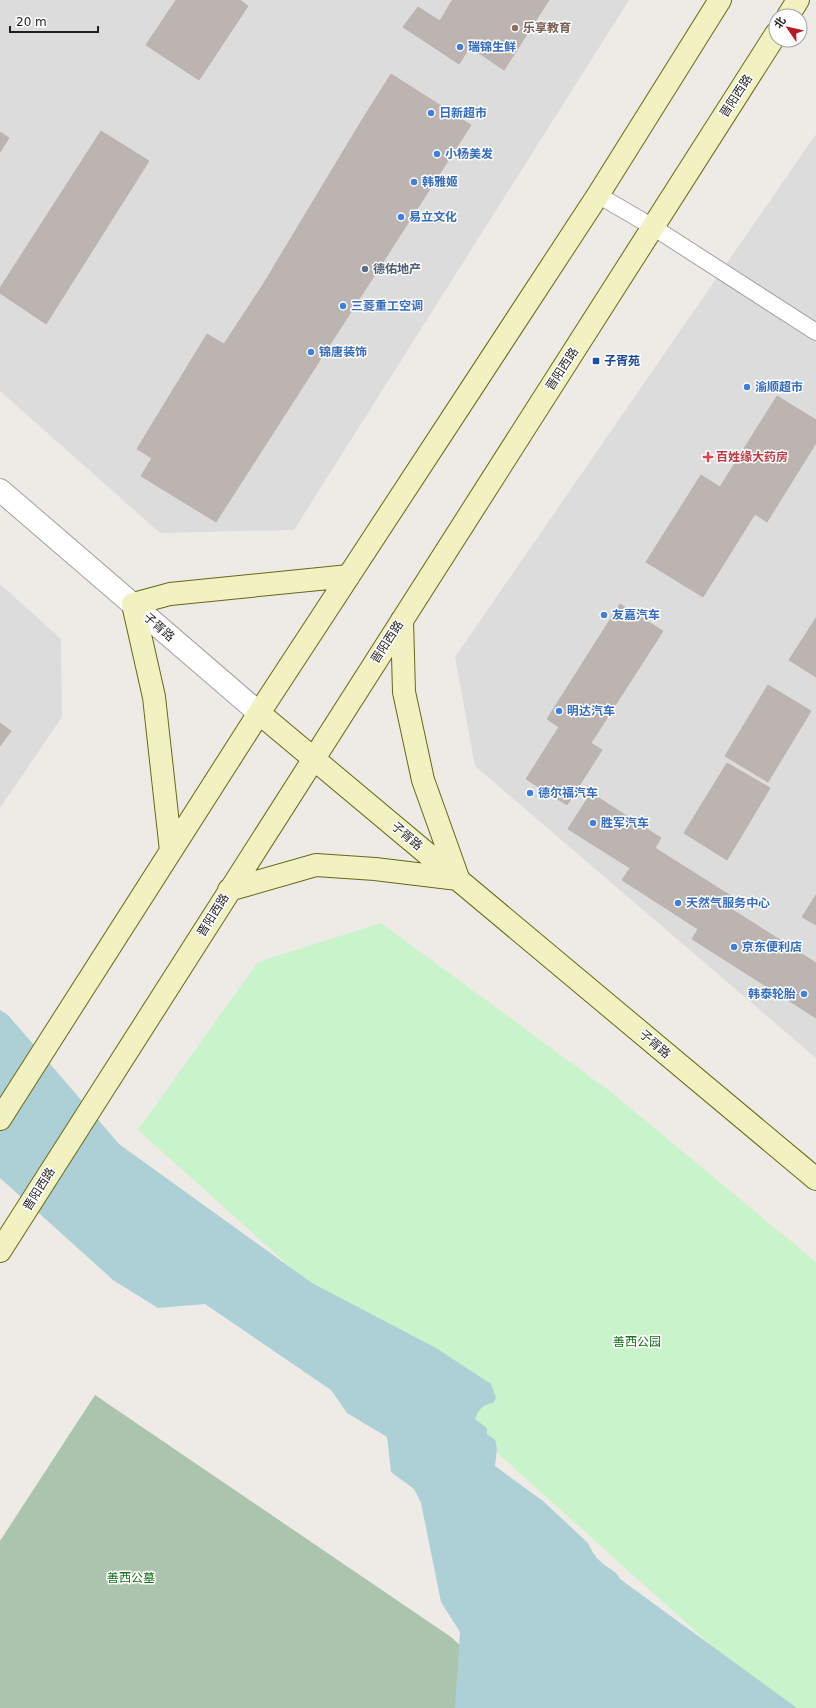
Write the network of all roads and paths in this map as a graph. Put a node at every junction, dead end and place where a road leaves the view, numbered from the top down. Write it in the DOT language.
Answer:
graph roads {
  1 [pos="720,0"];
  2 [pos="768,47"];
  3 [pos="598,195"];
  4 [pos="653,227"];
  5 [pos="816,332"];
  6 [pos="0,490"];
  7 [pos="349,576"];
  8 [pos="133,604"];
  9 [pos="402,620"];
  10 [pos="259,713"];
  11 [pos="313,758"];
  12 [pos="171,851"];
  13 [pos="458,879"];
  14 [pos="229,890"];
  15 [pos="0,1119"];
  16 [pos="816,1179"];
  17 [pos="4,1245"];
  1 -- 3 [label="main road"];
  2 -- 4 [label="main road, 晋阳西路"];
  3 -- 4 [label="lane"];
  3 -- 7 [label="main road"];
  4 -- 5 [label="lane"];
  4 -- 9 [label="main road, 晋阳西路"];
  6 -- 8 [label="street, 子胥路"];
  7 -- 8 [label="main road"];
  7 -- 10 [label="main road"];
  8 -- 10 [label="street, 子胥路"];
  8 -- 12 [label="main road"];
  9 -- 11 [label="main road, 晋阳西路"];
  9 -- 13 [label="main road"];
  10 -- 11 [label="main road, 子胥路"];
  10 -- 12 [label="main road"];
  11 -- 13 [label="main road, 子胥路"];
  11 -- 14 [label="main road, 晋阳西路"];
  12 -- 15 [label="main road"];
  13 -- 14 [label="main road"];
  13 -- 16 [label="main road, 子胥路"];
  14 -- 17 [label="main road, 晋阳西路"];
}
